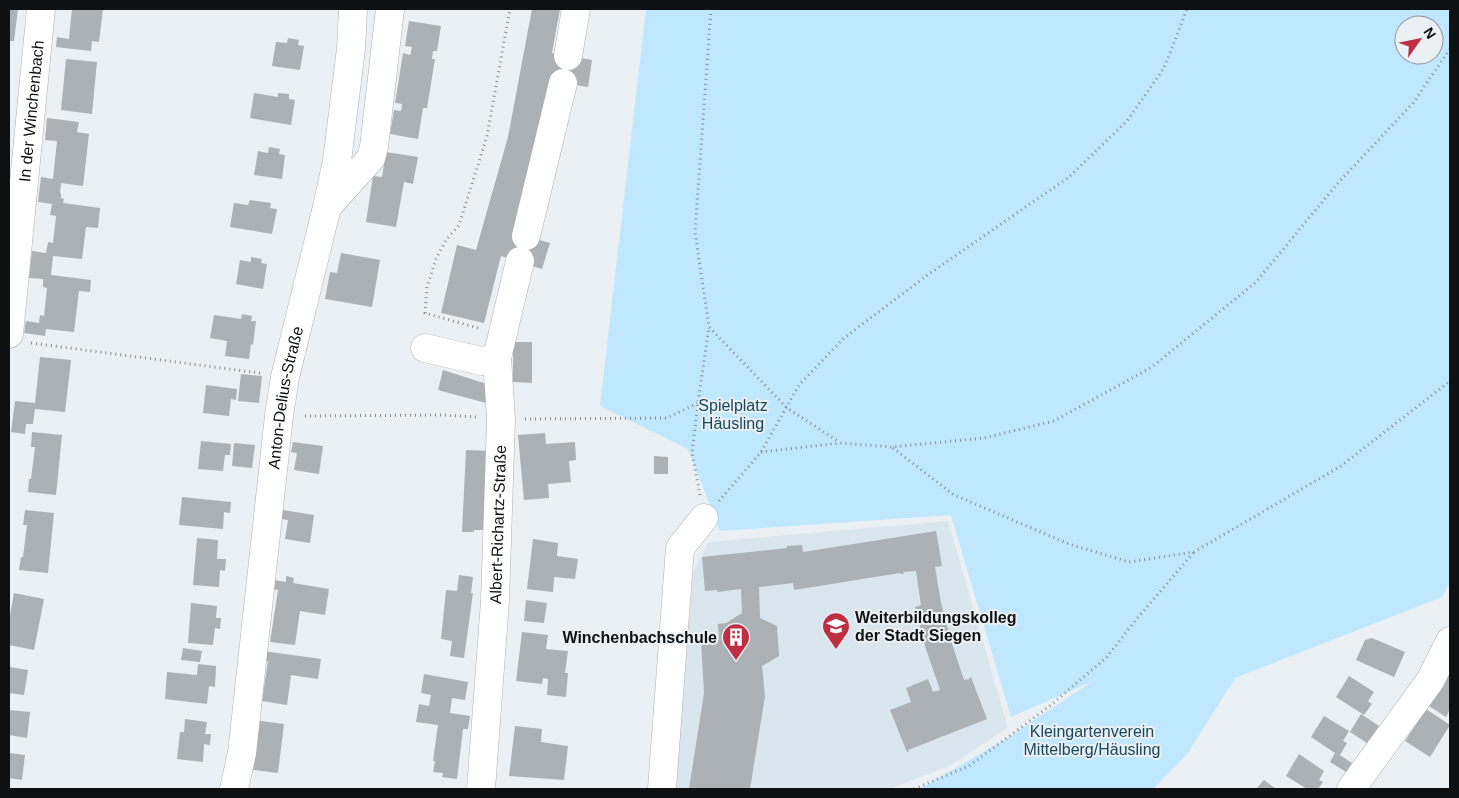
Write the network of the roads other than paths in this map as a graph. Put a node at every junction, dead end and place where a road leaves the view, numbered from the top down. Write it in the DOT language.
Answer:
graph roads {
  1 [pos="41,9"];
  2 [pos="354,9"];
  3 [pos="390,9"];
  4 [pos="576,9"];
  5 [pos="568,56"];
  6 [pos="563,83"];
  7 [pos="327,207"];
  8 [pos="17,338"];
  9 [pos="500,347"];
  10 [pos="424,348"];
  11 [pos="704,518"];
  12 [pos="1450,641"];
  13 [pos="234,789"];
  14 [pos="481,789"];
  15 [pos="662,789"];
  16 [pos="1351,789"];
  1 -- 8 [label="street, In der Winchenbach"];
  2 -- 7 [label="street, Anton-Delius-Straße"];
  3 -- 7 [label="street"];
  4 -- 5 [label="street"];
  6 -- 9 [label="street, Albert-Richartz-Straße"];
  7 -- 13 [label="street, Anton-Delius-Straße"];
  9 -- 10 [label="street"];
  9 -- 14 [label="street, Albert-Richartz-Straße"];
  11 -- 15 [label="street"];
  12 -- 16 [label="street"];
}
